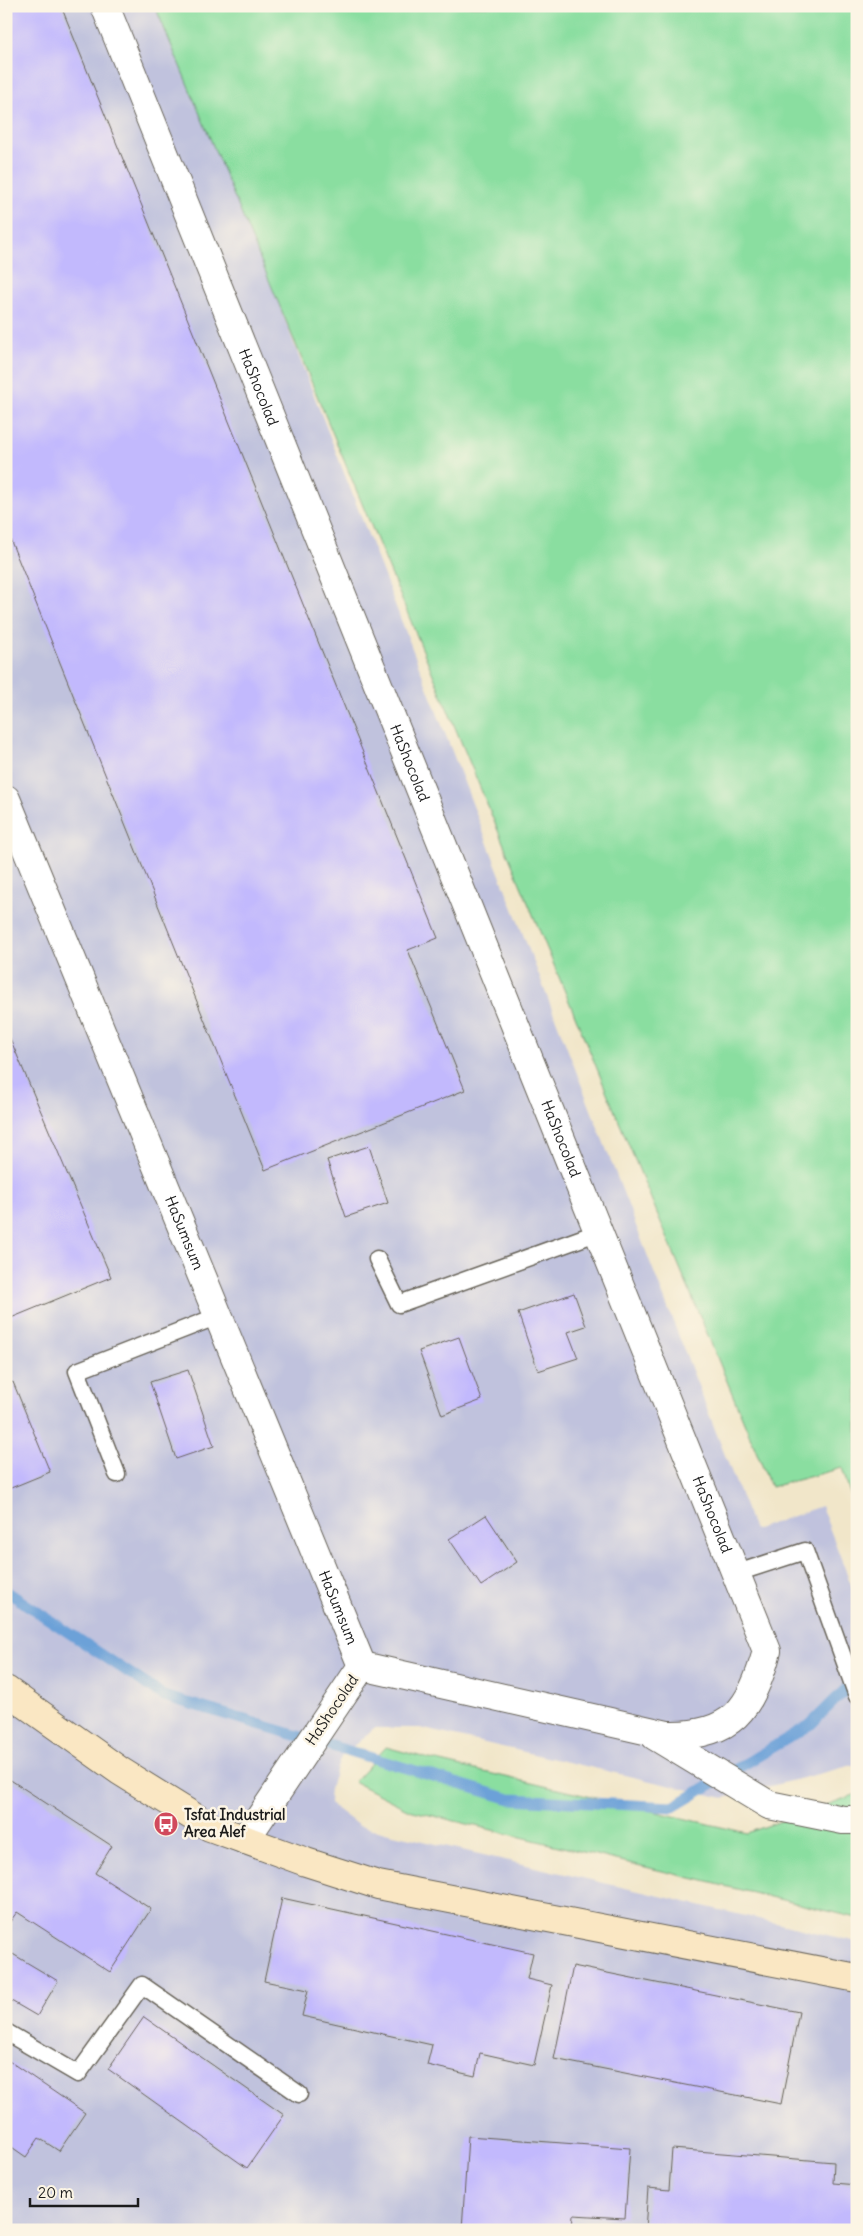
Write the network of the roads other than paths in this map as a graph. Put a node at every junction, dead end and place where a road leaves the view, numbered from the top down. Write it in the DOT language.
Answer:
graph roads {
  1 [pos="105,6"];
  2 [pos="6,800"];
  3 [pos="599,1232"];
  4 [pos="377,1259"];
  5 [pos="218,1316"];
  6 [pos="117,1474"];
  7 [pos="737,1573"];
  8 [pos="362,1666"];
  9 [pos="6,1690"];
  10 [pos="857,1696"];
  11 [pos="645,1730"];
  12 [pos="857,1820"];
  13 [pos="245,1840"];
  14 [pos="857,1978"];
  15 [pos="6,2032"];
  16 [pos="299,2094"];
  1 -- 3 [label="street, HaShocolad"];
  2 -- 5 [label="street, HaSumsum"];
  3 -- 4 [label="lane"];
  3 -- 7 [label="street, HaShocolad"];
  5 -- 6 [label="lane"];
  5 -- 8 [label="street, HaSumsum"];
  7 -- 10 [label="lane"];
  7 -- 11 [label="street, HaShocolad"];
  8 -- 11 [label="street, HaShocolad"];
  8 -- 13 [label="street, HaShocolad"];
  9 -- 13 [label="street"];
  11 -- 12 [label="street"];
  13 -- 14 [label="street"];
  15 -- 16 [label="lane"];
}
